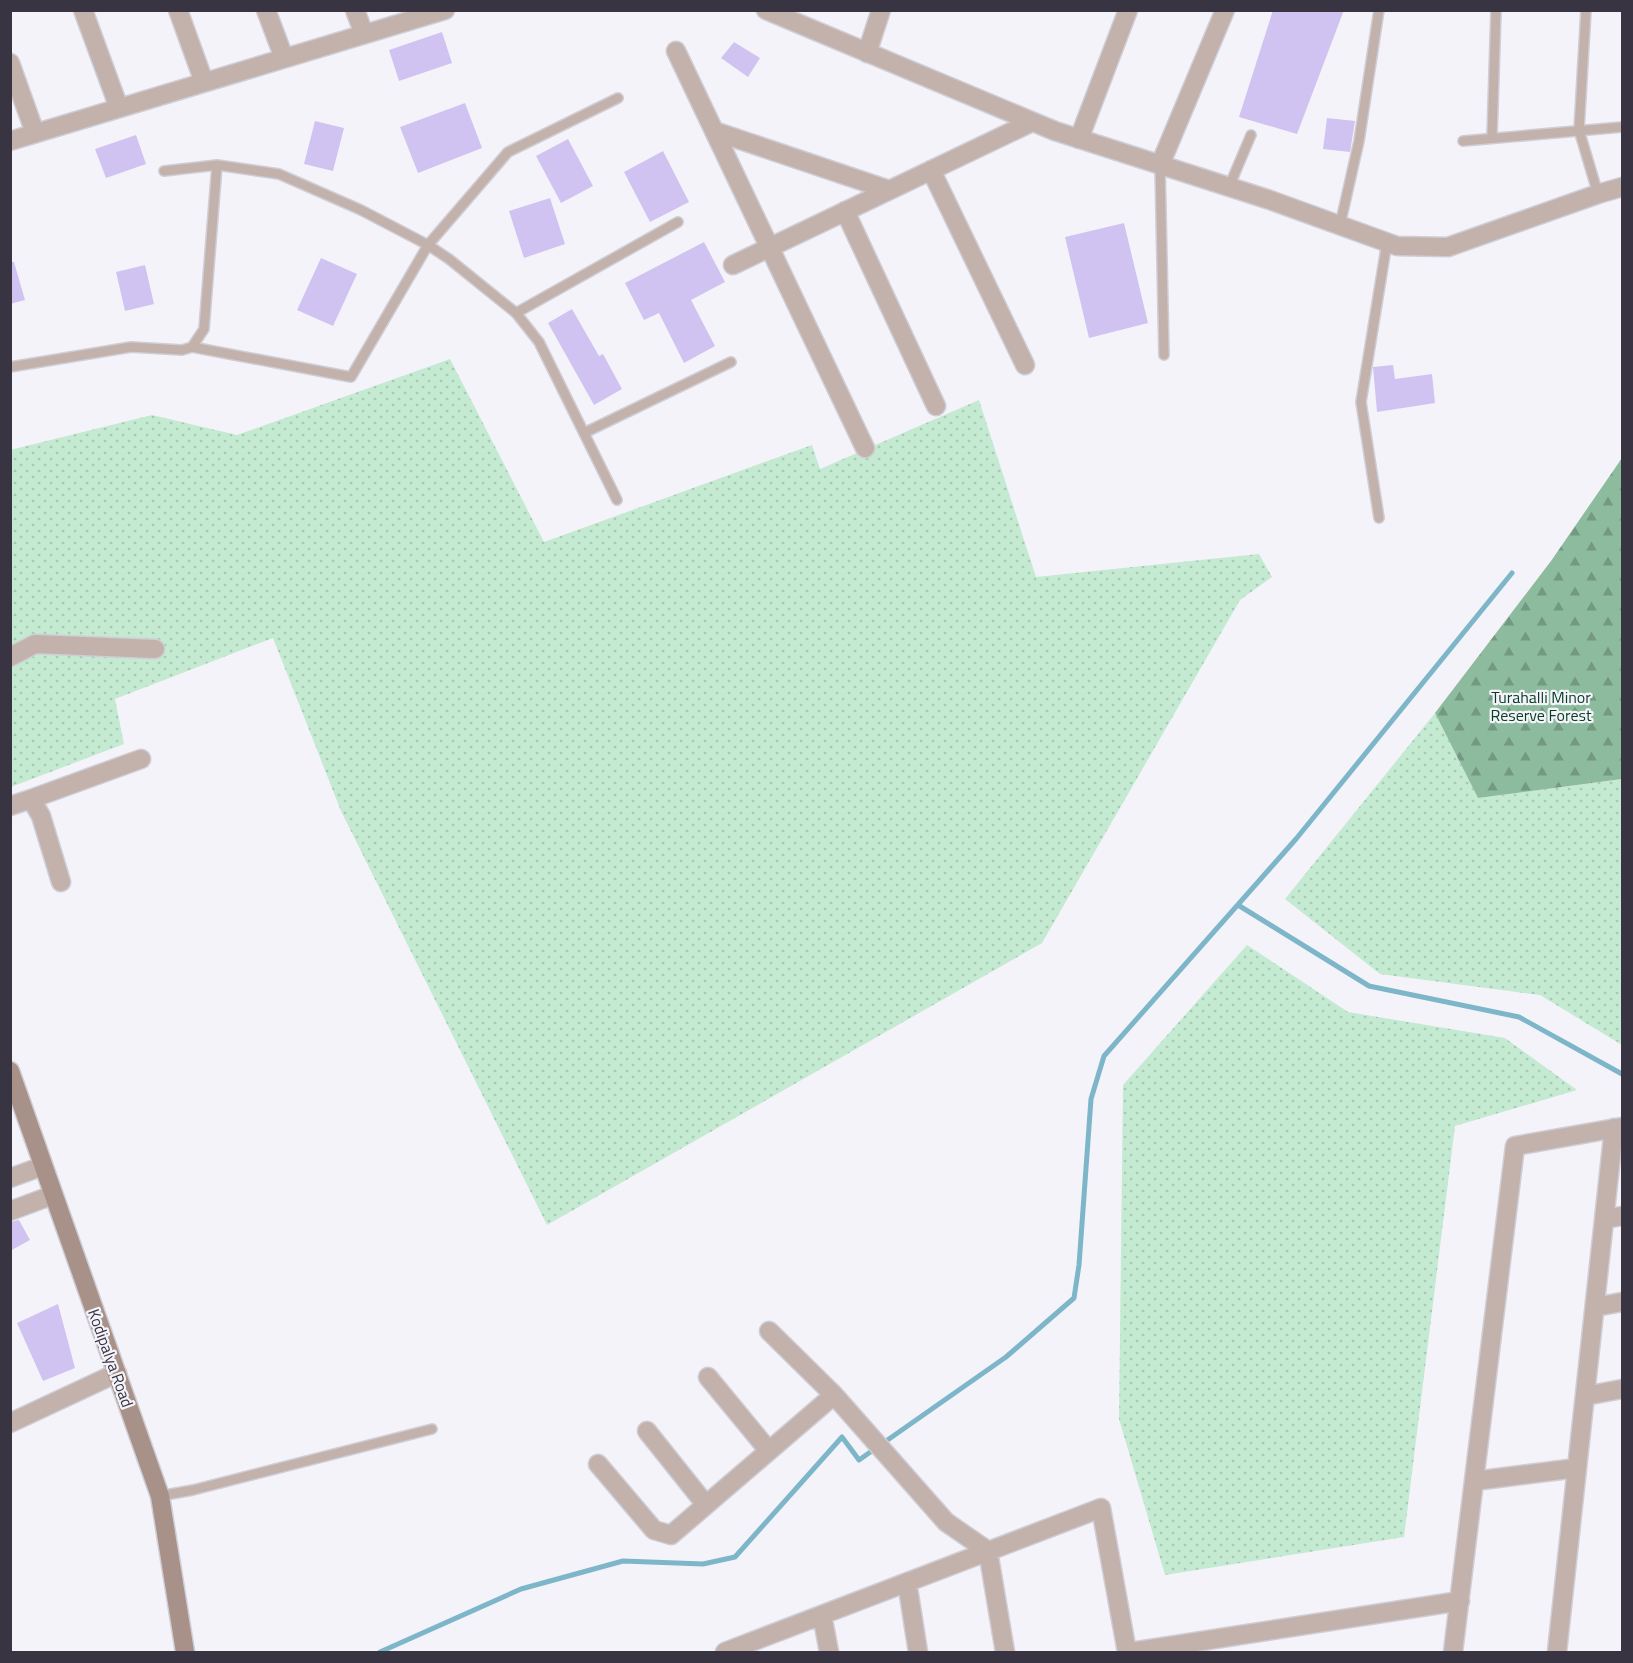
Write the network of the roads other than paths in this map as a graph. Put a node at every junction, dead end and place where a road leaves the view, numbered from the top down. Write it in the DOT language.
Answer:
graph roads {
  1 [pos="83,10"];
  2 [pos="178,10"];
  3 [pos="266,10"];
  4 [pos="355,10"];
  5 [pos="445,10"];
  6 [pos="766,10"];
  7 [pos="881,10"];
  8 [pos="1128,10"];
  9 [pos="1225,10"];
  10 [pos="1379,10"];
  11 [pos="1496,10"];
  12 [pos="1586,10"];
  13 [pos="790,15"];
  14 [pos="364,34"];
  15 [pos="676,51"];
  16 [pos="867,52"];
  17 [pos="284,58"];
  18 [pos="10,63"];
  19 [pos="204,82"];
  20 [pos="618,98"];
  21 [pos="119,108"];
  22 [pos="1032,122"];
  23 [pos="1623,127"];
  24 [pos="1579,130"];
  25 [pos="714,131"];
  26 [pos="35,133"];
  27 [pos="1251,135"];
  28 [pos="1492,137"];
  29 [pos="1079,139"];
  30 [pos="10,141"];
  31 [pos="1463,141"];
  32 [pos="217,165"];
  33 [pos="1160,165"];
  34 [pos="932,170"];
  35 [pos="164,171"];
  36 [pos="1229,187"];
  37 [pos="1623,187"];
  38 [pos="889,190"];
  39 [pos="1598,194"];
  40 [pos="845,211"];
  41 [pos="678,222"];
  42 [pos="1340,225"];
  43 [pos="1387,242"];
  44 [pos="428,245"];
  45 [pos="769,248"];
  46 [pos="733,265"];
  47 [pos="516,313"];
  48 [pos="192,347"];
  49 [pos="1164,355"];
  50 [pos="731,362"];
  51 [pos="1025,365"];
  52 [pos="10,367"];
  53 [pos="936,406"];
  54 [pos="584,433"];
  55 [pos="865,448"];
  56 [pos="617,500"];
  57 [pos="1380,518"];
  58 [pos="155,649"];
  59 [pos="10,657"];
  60 [pos="141,759"];
  61 [pos="31,799"];
  62 [pos="10,806"];
  63 [pos="61,882"];
  64 [pos="10,1071"];
  65 [pos="1618,1128"];
  66 [pos="43,1166"];
  67 [pos="10,1178"];
  68 [pos="53,1195"];
  69 [pos="10,1211"];
  70 [pos="1623,1216"];
  71 [pos="1604,1219"];
  72 [pos="1623,1302"];
  73 [pos="1595,1307"];
  74 [pos="769,1331"];
  75 [pos="117,1373"];
  76 [pos="708,1377"];
  77 [pos="1623,1389"];
  78 [pos="834,1395"];
  79 [pos="1585,1396"];
  80 [pos="10,1423"];
  81 [pos="432,1429"];
  82 [pos="647,1431"];
  83 [pos="769,1451"];
  84 [pos="598,1464"];
  85 [pos="1577,1468"];
  86 [pos="1474,1481"];
  87 [pos="160,1496"];
  88 [pos="706,1505"];
  89 [pos="988,1551"];
  90 [pos="907,1582"];
  91 [pos="1460,1601"];
  92 [pos="822,1615"];
  93 [pos="743,1649"];
  94 [pos="185,1653"];
  95 [pos="725,1653"];
  96 [pos="829,1653"];
  97 [pos="918,1653"];
  98 [pos="1005,1653"];
  99 [pos="1129,1653"];
  100 [pos="1453,1653"];
  101 [pos="1557,1653"];
  1 -- 21 [label="street"];
  2 -- 19 [label="street"];
  3 -- 17 [label="street"];
  4 -- 14 [label="street"];
  5 -- 14 [label="street"];
  6 -- 13 [label="street"];
  7 -- 16 [label="street"];
  8 -- 29 [label="street"];
  9 -- 33 [label="street"];
  10 -- 42 [label="lane"];
  11 -- 28 [label="lane"];
  12 -- 24 [label="lane"];
  13 -- 16 [label="street"];
  14 -- 17 [label="street"];
  15 -- 25 [label="street"];
  16 -- 22 [label="street"];
  17 -- 19 [label="street"];
  18 -- 26 [label="street"];
  19 -- 21 [label="street"];
  20 -- 44 [label="lane"];
  21 -- 26 [label="street"];
  22 -- 29 [label="street"];
  22 -- 34 [label="street"];
  23 -- 24 [label="lane"];
  24 -- 28 [label="lane"];
  24 -- 39 [label="lane"];
  25 -- 38 [label="street"];
  25 -- 45 [label="street"];
  26 -- 30 [label="street"];
  27 -- 36 [label="lane"];
  28 -- 31 [label="lane"];
  29 -- 33 [label="street"];
  32 -- 35 [label="lane"];
  32 -- 44 [label="lane"];
  32 -- 48 [label="lane"];
  33 -- 36 [label="street"];
  33 -- 49 [label="lane"];
  34 -- 38 [label="street"];
  34 -- 51 [label="street"];
  36 -- 42 [label="street"];
  37 -- 39 [label="street"];
  38 -- 40 [label="street"];
  39 -- 43 [label="street"];
  40 -- 45 [label="street"];
  40 -- 53 [label="street"];
  41 -- 47 [label="lane"];
  42 -- 43 [label="street"];
  43 -- 57 [label="lane"];
  44 -- 47 [label="lane"];
  44 -- 48 [label="lane"];
  45 -- 46 [label="street"];
  45 -- 55 [label="street"];
  47 -- 54 [label="lane"];
  48 -- 52 [label="lane"];
  50 -- 54 [label="lane"];
  54 -- 56 [label="lane"];
  58 -- 59 [label="street"];
  60 -- 61 [label="street"];
  61 -- 62 [label="street"];
  61 -- 63 [label="street"];
  64 -- 66 [label="main road, Kodipalya Road"];
  65 -- 71 [label="street"];
  65 -- 86 [label="street"];
  66 -- 67 [label="street"];
  66 -- 68 [label="main road, Kodipalya Road"];
  68 -- 69 [label="street"];
  68 -- 75 [label="main road, Kodipalya Road"];
  70 -- 71 [label="street"];
  71 -- 73 [label="street"];
  72 -- 73 [label="street"];
  73 -- 79 [label="street"];
  74 -- 78 [label="street"];
  75 -- 80 [label="street"];
  75 -- 87 [label="main road, Kodipalya Road"];
  76 -- 83 [label="street"];
  77 -- 79 [label="street"];
  78 -- 83 [label="street"];
  78 -- 89 [label="street"];
  79 -- 85 [label="street"];
  81 -- 87 [label="lane"];
  82 -- 88 [label="street"];
  83 -- 88 [label="street"];
  84 -- 88 [label="street"];
  85 -- 86 [label="street"];
  85 -- 101 [label="street"];
  86 -- 91 [label="street"];
  87 -- 94 [label="main road, Kodipalya Road"];
  89 -- 90 [label="street"];
  89 -- 98 [label="street"];
  89 -- 99 [label="street"];
  90 -- 92 [label="street"];
  90 -- 97 [label="street"];
  91 -- 99 [label="street"];
  91 -- 100 [label="street"];
  92 -- 93 [label="street"];
  92 -- 96 [label="street"];
  93 -- 95 [label="street"];
}
